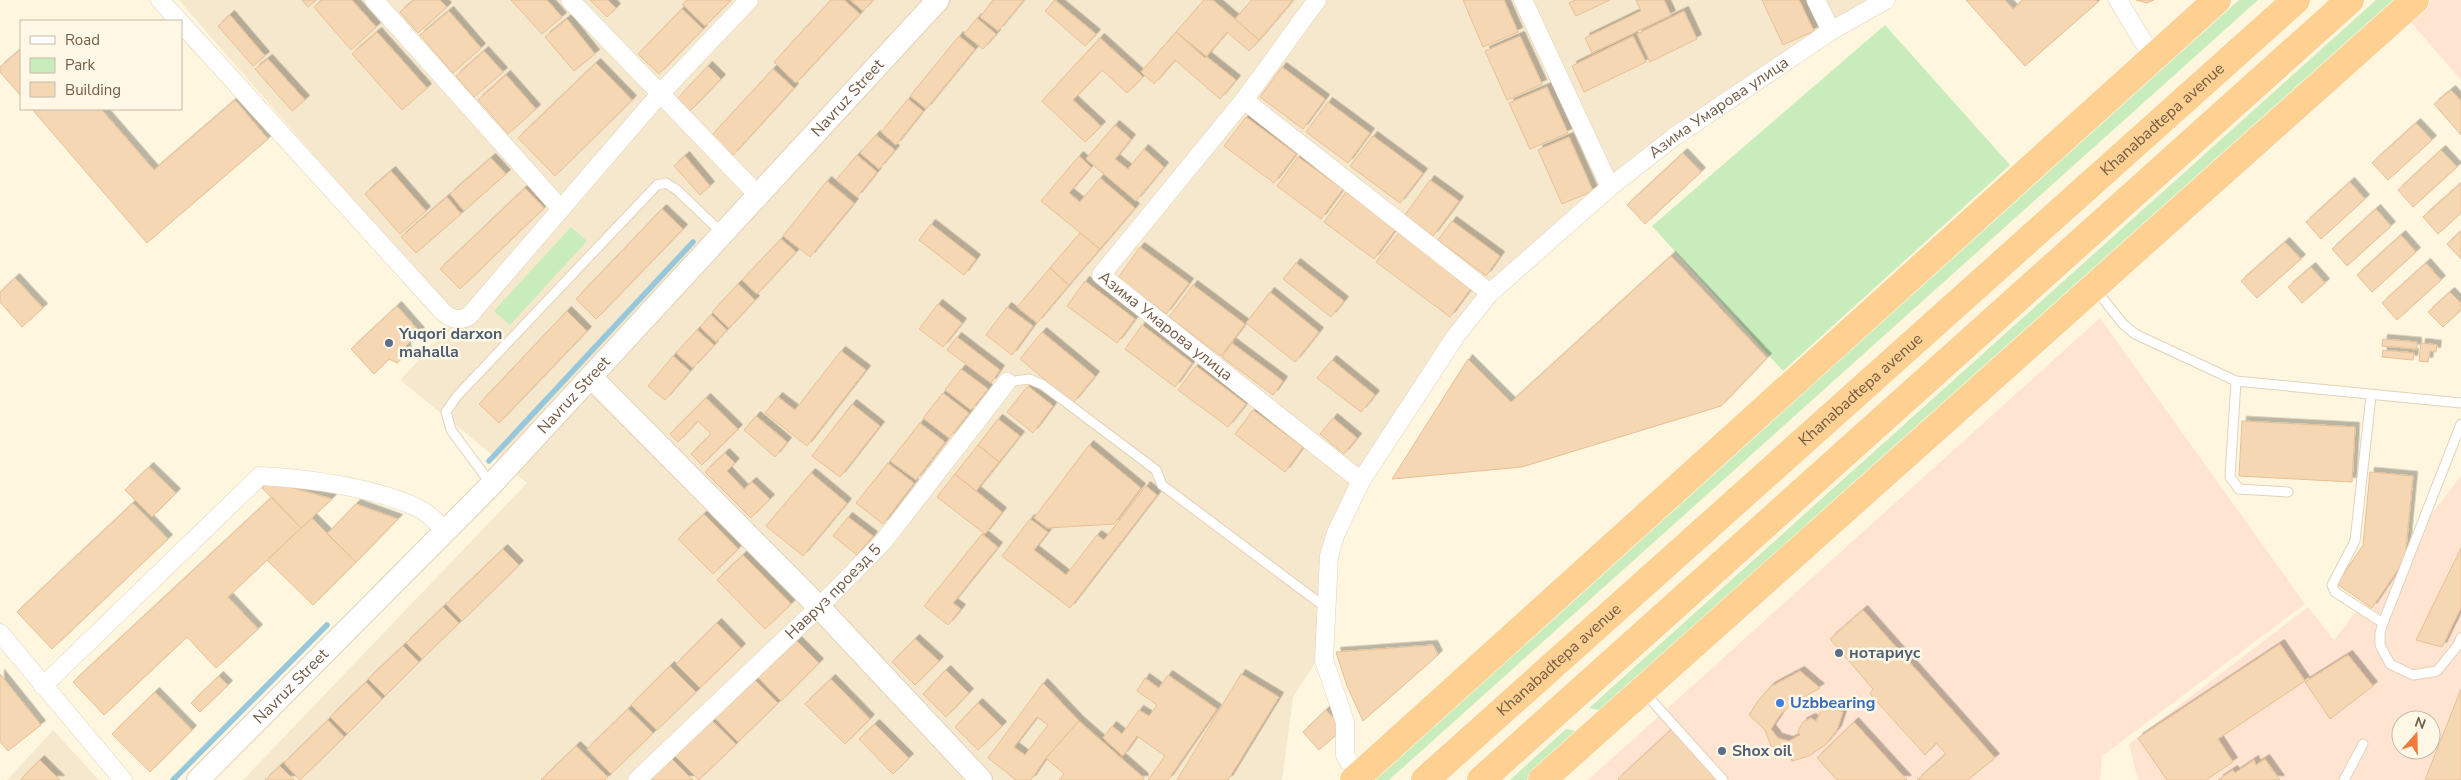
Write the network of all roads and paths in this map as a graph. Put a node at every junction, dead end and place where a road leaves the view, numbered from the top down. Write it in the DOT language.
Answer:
graph roads {
  1 [pos="160,0"];
  2 [pos="374,0"];
  3 [pos="570,0"];
  4 [pos="749,0"];
  5 [pos="938,0"];
  6 [pos="1317,0"];
  7 [pos="1523,0"];
  8 [pos="1816,0"];
  9 [pos="1886,0"];
  10 [pos="2118,0"];
  11 [pos="2217,0"];
  12 [pos="2296,0"];
  13 [pos="2350,0"];
  14 [pos="2415,0"];
  15 [pos="178,20"];
  16 [pos="182,24"];
  17 [pos="1831,31"];
  18 [pos="2153,58"];
  19 [pos="660,95"];
  20 [pos="1244,100"];
  21 [pos="1610,187"];
  22 [pos="759,196"];
  23 [pos="561,209"];
  24 [pos="723,235"];
  25 [pos="2094,288"];
  26 [pos="1490,293"];
  27 [pos="591,377"];
  28 [pos="2236,381"];
  29 [pos="1007,382"];
  30 [pos="2371,396"];
  31 [pos="2461,403"];
  32 [pos="2461,424"];
  33 [pos="1361,481"];
  34 [pos="491,485"];
  35 [pos="2288,492"];
  36 [pos="446,530"];
  37 [pos="819,607"];
  38 [pos="1325,607"];
  39 [pos="2383,623"];
  40 [pos="0,633"];
  41 [pos="2460,643"];
  42 [pos="43,686"];
  43 [pos="1642,690"];
  44 [pos="1613,716"];
  45 [pos="1543,724"];
  46 [pos="2363,744"];
  47 [pos="1356,778"];
  48 [pos="123,780"];
  49 [pos="198,780"];
  50 [pos="637,780"];
  51 [pos="981,780"];
  52 [pos="1426,780"];
  53 [pos="1480,780"];
  54 [pos="1542,780"];
  55 [pos="1723,780"];
  56 [pos="2344,780"];
  1 -- 15 [label="street"];
  2 -- 23 [label="street"];
  3 -- 19 [label="street"];
  4 -- 19 [label="street"];
  5 -- 22 [label="street, Navruz Street"];
  6 -- 20 [label="street, Азима Умарова улица"];
  7 -- 21 [label="street"];
  8 -- 17 [label="street"];
  9 -- 17 [label="street, Азима Умарова улица"];
  10 -- 18 [label="street"];
  11 -- 18 [label="highway"];
  12 -- 52 [label="highway, Khanabadtepa avenue"];
  13 -- 45 [label="highway"];
  14 -- 25 [label="highway"];
  16 -- 23 [label="street"];
  17 -- 21 [label="street, Азима Умарова улица"];
  18 -- 47 [label="highway"];
  19 -- 22 [label="street"];
  19 -- 23 [label="street"];
  20 -- 26 [label="street"];
  20 -- 33 [label="street, Азима Умарова улица"];
  21 -- 26 [label="street, Азима Умарова улица"];
  22 -- 24 [label="street, Navruz Street"];
  24 -- 27 [label="street, Navruz Street"];
  24 -- 34 [label="lane"];
  25 -- 28 [label="lane"];
  25 -- 43 [label="highway"];
  26 -- 33 [label="street, Азима Умарова улица"];
  27 -- 34 [label="street, Navruz Street"];
  27 -- 37 [label="street"];
  28 -- 30 [label="lane"];
  28 -- 35 [label="lane"];
  29 -- 37 [label="street, Навруз проезд 5"];
  29 -- 38 [label="lane"];
  30 -- 31 [label="lane"];
  30 -- 39 [label="lane"];
  32 -- 39 [label="lane"];
  33 -- 38 [label="street, Азима Умарова улица"];
  34 -- 36 [label="street, Navruz Street"];
  36 -- 42 [label="street"];
  36 -- 49 [label="street, Navruz Street"];
  37 -- 50 [label="street, Навруз проезд 5"];
  37 -- 51 [label="street"];
  38 -- 47 [label="street, Азима Умарова улица"];
  39 -- 41 [label="lane"];
  40 -- 42 [label="street"];
  42 -- 48 [label="street"];
  43 -- 44 [label="highway"];
  43 -- 55 [label="lane"];
  44 -- 45 [label="highway"];
  44 -- 54 [label="highway"];
  45 -- 53 [label="highway"];
  46 -- 56 [label="lane"];
}
